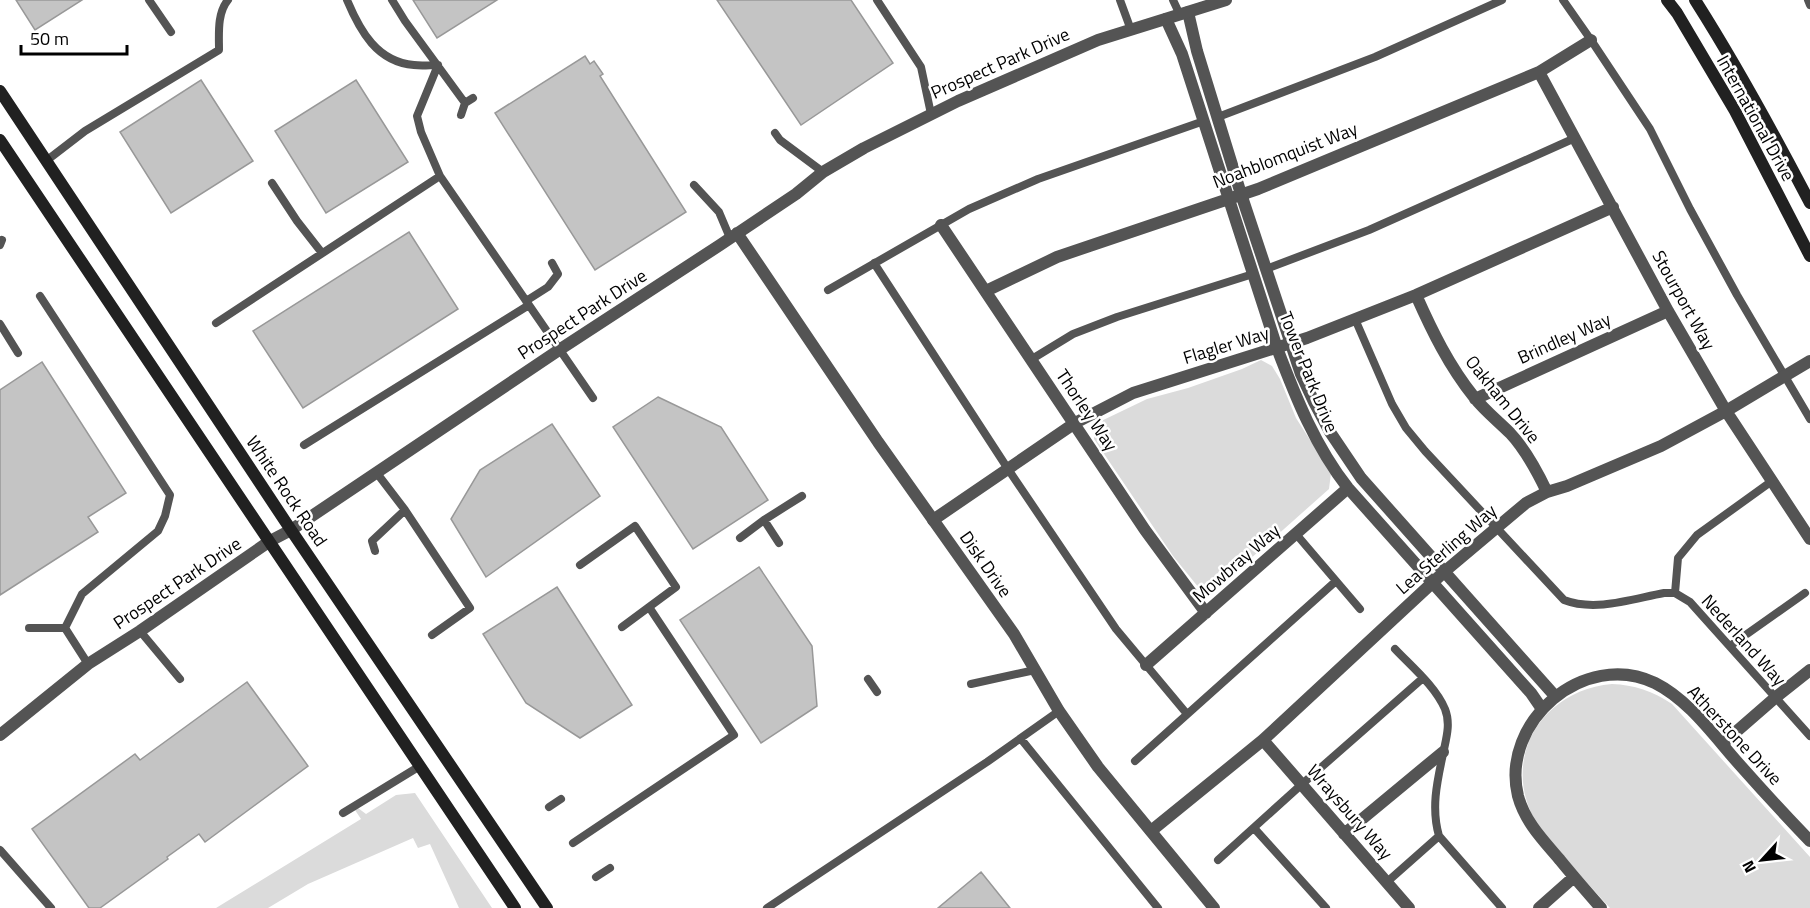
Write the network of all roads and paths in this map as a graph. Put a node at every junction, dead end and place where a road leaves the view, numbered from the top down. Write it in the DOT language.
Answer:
graph roads {
  1 [pos="149,0"];
  2 [pos="228,0"];
  3 [pos="347,0"];
  4 [pos="392,0"];
  5 [pos="877,0"];
  6 [pos="1120,0"];
  7 [pos="1173,0"];
  8 [pos="1226,0"];
  9 [pos="1502,0"];
  10 [pos="1563,0"];
  11 [pos="1667,0"];
  12 [pos="1695,0"];
  13 [pos="1808,0"];
  14 [pos="1810,5"];
  15 [pos="1184,13"];
  16 [pos="1166,19"];
  17 [pos="1131,30"];
  18 [pos="171,32"];
  19 [pos="1591,39"];
  20 [pos="438,65"];
  21 [pos="1539,72"];
  22 [pos="0,91"];
  23 [pos="473,98"];
  24 [pos="465,104"];
  25 [pos="931,114"];
  26 [pos="460,115"];
  27 [pos="1218,117"];
  28 [pos="1204,121"];
  29 [pos="776,134"];
  30 [pos="1575,138"];
  31 [pos="0,140"];
  32 [pos="46,161"];
  33 [pos="823,172"];
  34 [pos="440,176"];
  35 [pos="272,183"];
  36 [pos="694,185"];
  37 [pos="1235,196"];
  38 [pos="1810,202"];
  39 [pos="1613,207"];
  40 [pos="941,225"];
  41 [pos="734,235"];
  42 [pos="322,253"];
  43 [pos="1810,256"];
  44 [pos="552,263"];
  45 [pos="874,264"];
  46 [pos="1266,269"];
  47 [pos="1253,274"];
  48 [pos="828,290"];
  49 [pos="986,291"];
  50 [pos="40,296"];
  51 [pos="1416,296"];
  52 [pos="528,303"];
  53 [pos="1668,311"];
  54 [pos="1355,319"];
  55 [pos="216,323"];
  56 [pos="0,324"];
  57 [pos="1291,344"];
  58 [pos="1277,348"];
  59 [pos="559,350"];
  60 [pos="18,353"];
  61 [pos="1032,359"];
  62 [pos="1810,361"];
  63 [pos="1785,376"];
  64 [pos="593,398"];
  65 [pos="1475,399"];
  66 [pos="1726,411"];
  67 [pos="1810,419"];
  68 [pos="1075,423"];
  69 [pos="304,445"];
  70 [pos="1008,470"];
  71 [pos="376,472"];
  72 [pos="1772,481"];
  73 [pos="1348,488"];
  74 [pos="1547,492"];
  75 [pos="802,496"];
  76 [pos="405,510"];
  77 [pos="933,519"];
  78 [pos="764,520"];
  79 [pos="1497,527"];
  80 [pos="291,530"];
  81 [pos="1296,534"];
  82 [pos="740,538"];
  83 [pos="1810,539"];
  84 [pos="270,541"];
  85 [pos="779,543"];
  86 [pos="375,551"];
  87 [pos="580,565"];
  88 [pos="1444,572"];
  89 [pos="1336,581"];
  90 [pos="1433,582"];
  91 [pos="1675,593"];
  92 [pos="1805,593"];
  93 [pos="649,607"];
  94 [pos="1360,609"];
  95 [pos="1206,613"];
  96 [pos="622,627"];
  97 [pos="29,628"];
  98 [pos="65,628"];
  99 [pos="140,631"];
  100 [pos="432,635"];
  101 [pos="1730,646"];
  102 [pos="1395,650"];
  103 [pos="88,664"];
  104 [pos="1146,665"];
  105 [pos="1035,670"];
  106 [pos="1810,670"];
  107 [pos="1423,678"];
  108 [pos="180,679"];
  109 [pos="868,679"];
  110 [pos="971,684"];
  111 [pos="877,692"];
  112 [pos="1555,696"];
  113 [pos="1776,697"];
  114 [pos="1542,709"];
  115 [pos="1059,711"];
  116 [pos="1187,714"];
  117 [pos="0,735"];
  118 [pos="1810,736"];
  119 [pos="1021,739"];
  120 [pos="1263,740"];
  121 [pos="1722,744"];
  122 [pos="1443,752"];
  123 [pos="1135,761"];
  124 [pos="420,766"];
  125 [pos="1301,784"];
  126 [pos="561,799"];
  127 [pos="549,807"];
  128 [pos="343,813"];
  129 [pos="1254,828"];
  130 [pos="1151,831"];
  131 [pos="1344,834"];
  132 [pos="1439,836"];
  133 [pos="1810,841"];
  134 [pos="573,843"];
  135 [pos="0,850"];
  136 [pos="1218,860"];
  137 [pos="610,868"];
  138 [pos="596,877"];
  139 [pos="1574,877"];
  140 [pos="1387,882"];
  141 [pos="51,908"];
  142 [pos="515,908"];
  143 [pos="547,908"];
  144 [pos="767,908"];
  145 [pos="1158,908"];
  146 [pos="1214,908"];
  147 [pos="1326,908"];
  148 [pos="1409,908"];
  149 [pos="1502,908"];
  150 [pos="1539,908"];
  151 [pos="1601,908"];
  1 -- 18 [label="lane"];
  2 -- 32 [label="lane"];
  3 -- 20 [label="lane"];
  4 -- 20 [label="lane"];
  5 -- 25 [label="lane"];
  6 -- 17 [label="lane"];
  7 -- 15 [label="lane"];
  8 -- 15 [label="street, Prospect Park Drive"];
  9 -- 27 [label="lane"];
  10 -- 19 [label="lane"];
  11 -- 43 [label="main road, International Drive"];
  12 -- 38 [label="main road, International Drive"];
  13 -- 14 [label="lane"];
  15 -- 16 [label="street, Prospect Park Drive"];
  15 -- 27 [label="street, Tower Park Drive"];
  16 -- 17 [label="street, Prospect Park Drive"];
  16 -- 28 [label="street, Tower Park Drive"];
  17 -- 25 [label="street, Prospect Park Drive"];
  19 -- 21 [label="street, Noahblomquist Way"];
  19 -- 63 [label="lane"];
  20 -- 24 [label="lane"];
  20 -- 34 [label="lane"];
  21 -- 30 [label="street, Stourport Way"];
  21 -- 37 [label="street, Noahblomquist Way"];
  22 -- 32 [label="main road, White Rock Road"];
  23 -- 24 [label="lane"];
  24 -- 26 [label="lane"];
  25 -- 33 [label="street, Prospect Park Drive"];
  27 -- 37 [label="street, Tower Park Drive"];
  28 -- 37 [label="street, Tower Park Drive"];
  28 -- 40 [label="lane"];
  29 -- 33 [label="lane"];
  30 -- 39 [label="street, Stourport Way"];
  30 -- 46 [label="lane"];
  31 -- 84 [label="main road"];
  32 -- 80 [label="main road, White Rock Road"];
  33 -- 41 [label="street, Prospect Park Drive"];
  34 -- 42 [label="lane"];
  34 -- 52 [label="lane"];
  35 -- 42 [label="lane"];
  36 -- 41 [label="lane"];
  37 -- 46 [label="street, Tower Park Drive"];
  37 -- 47 [label="street, Tower Park Drive"];
  37 -- 49 [label="street, Noahblomquist Way"];
  39 -- 51 [label="street, Flagler Way"];
  39 -- 53 [label="street, Stourport Way"];
  40 -- 45 [label="lane"];
  40 -- 49 [label="street, Thorley Way"];
  41 -- 59 [label="street, Prospect Park Drive"];
  41 -- 77 [label="street, Disk Drive"];
  42 -- 55 [label="lane"];
  44 -- 52 [label="lane"];
  45 -- 48 [label="lane"];
  45 -- 70 [label="lane"];
  46 -- 57 [label="street, Tower Park Drive"];
  47 -- 58 [label="street, Tower Park Drive"];
  47 -- 61 [label="lane"];
  49 -- 61 [label="street, Thorley Way"];
  50 -- 98 [label="lane"];
  51 -- 54 [label="street, Flagler Way"];
  51 -- 65 [label="street, Oakham Drive"];
  52 -- 59 [label="lane"];
  52 -- 69 [label="lane"];
  53 -- 65 [label="street, Brindley Way"];
  53 -- 66 [label="street, Stourport Way"];
  54 -- 57 [label="street, Flagler Way"];
  54 -- 79 [label="lane, Nederland Way"];
  56 -- 60 [label="lane"];
  57 -- 58 [label="street, Flagler Way"];
  57 -- 88 [label="street, Tower Park Drive"];
  58 -- 68 [label="street, Flagler Way"];
  58 -- 73 [label="street, Tower Park Drive"];
  59 -- 64 [label="lane"];
  59 -- 71 [label="street, Prospect Park Drive"];
  61 -- 68 [label="street, Thorley Way"];
  62 -- 63 [label="street, Lea Sterling Way"];
  63 -- 66 [label="street, Lea Sterling Way"];
  63 -- 67 [label="lane"];
  65 -- 74 [label="street, Oakham Drive"];
  66 -- 72 [label="street, Stourport Way"];
  66 -- 74 [label="street, Lea Sterling Way"];
  68 -- 70 [label="street, Flagler Way"];
  68 -- 95 [label="street, Thorley Way"];
  70 -- 77 [label="street, Flagler Way"];
  70 -- 104 [label="lane"];
  71 -- 76 [label="lane"];
  71 -- 80 [label="street, Prospect Park Drive"];
  72 -- 83 [label="street, Stourport Way"];
  72 -- 91 [label="lane"];
  73 -- 81 [label="street, Mowbray Way"];
  73 -- 90 [label="street, Tower Park Drive"];
  74 -- 79 [label="street, Lea Sterling Way"];
  75 -- 78 [label="lane"];
  76 -- 86 [label="lane"];
  76 -- 100 [label="lane"];
  77 -- 105 [label="street, Disk Drive"];
  78 -- 82 [label="lane"];
  78 -- 85 [label="lane"];
  79 -- 88 [label="street, Lea Sterling Way"];
  79 -- 91 [label="lane, Nederland Way"];
  80 -- 84 [label="street, Prospect Park Drive"];
  80 -- 143 [label="main road, White Rock Road"];
  81 -- 89 [label="lane"];
  81 -- 95 [label="street, Mowbray Way"];
  84 -- 99 [label="street, Prospect Park Drive"];
  84 -- 124 [label="main road"];
  87 -- 93 [label="lane"];
  88 -- 90 [label="street, Lea Sterling Way"];
  88 -- 112 [label="street, Tower Park Drive"];
  89 -- 94 [label="lane"];
  89 -- 116 [label="lane"];
  90 -- 114 [label="street, Tower Park Drive"];
  90 -- 120 [label="street, Lea Sterling Way"];
  91 -- 101 [label="lane, Nederland Way"];
  92 -- 101 [label="lane"];
  93 -- 96 [label="lane"];
  93 -- 134 [label="lane"];
  95 -- 104 [label="street, Mowbray Way"];
  97 -- 98 [label="lane"];
  98 -- 103 [label="lane"];
  99 -- 103 [label="street, Prospect Park Drive"];
  99 -- 108 [label="lane"];
  101 -- 113 [label="lane, Nederland Way"];
  102 -- 107 [label="lane"];
  103 -- 117 [label="street, Prospect Park Drive"];
  104 -- 116 [label="lane"];
  105 -- 110 [label="lane"];
  105 -- 115 [label="street, Disk Drive"];
  106 -- 113 [label="street"];
  107 -- 122 [label="lane"];
  107 -- 125 [label="lane"];
  109 -- 111 [label="lane"];
  112 -- 114 [label="street, Atherstone Drive"];
  112 -- 121 [label="street, Atherstone Drive"];
  113 -- 118 [label="lane, Nederland Way"];
  113 -- 121 [label="street"];
  114 -- 139 [label="street, Atherstone Drive"];
  115 -- 119 [label="lane"];
  115 -- 130 [label="street, Disk Drive"];
  116 -- 123 [label="lane"];
  119 -- 144 [label="lane"];
  119 -- 145 [label="lane"];
  120 -- 125 [label="street, Wraysbury Way"];
  120 -- 130 [label="street, Lea Sterling Way"];
  121 -- 133 [label="street, Atherstone Drive"];
  122 -- 131 [label="street"];
  122 -- 132 [label="lane"];
  124 -- 128 [label="lane"];
  124 -- 142 [label="main road"];
  125 -- 129 [label="lane"];
  125 -- 131 [label="street, Wraysbury Way"];
  126 -- 127 [label="lane"];
  129 -- 136 [label="lane"];
  129 -- 147 [label="lane"];
  130 -- 146 [label="street, Disk Drive"];
  131 -- 140 [label="street, Wraysbury Way"];
  132 -- 140 [label="lane"];
  132 -- 149 [label="lane"];
  135 -- 141 [label="lane"];
  137 -- 138 [label="lane"];
  139 -- 150 [label="street"];
  139 -- 151 [label="street, Atherstone Drive"];
  140 -- 148 [label="street, Wraysbury Way"];
}
